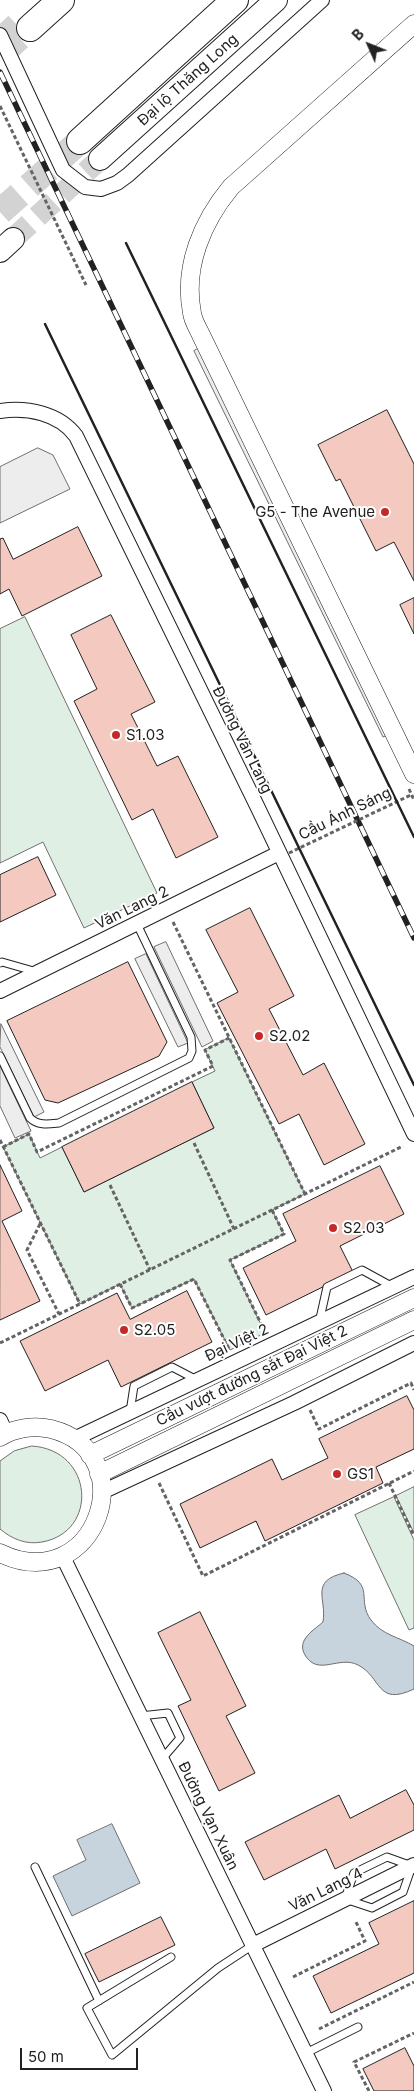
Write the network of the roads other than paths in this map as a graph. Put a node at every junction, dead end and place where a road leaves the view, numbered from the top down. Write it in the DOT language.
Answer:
graph roads {
  1 [pos="42,0"];
  2 [pos="61,0"];
  3 [pos="235,0"];
  4 [pos="276,0"];
  5 [pos="322,0"];
  6 [pos="25,24"];
  7 [pos="414,24"];
  8 [pos="0,35"];
  9 [pos="80,141"];
  10 [pos="100,159"];
  11 [pos="0,411"];
  12 [pos="414,774"];
  13 [pos="284,853"];
  14 [pos="137,924"];
  15 [pos="0,963"];
  16 [pos="37,972"];
  17 [pos="0,991"];
  18 [pos="0,1056"];
  19 [pos="414,1134"];
  20 [pos="414,1277"];
  21 [pos="394,1287"];
  22 [pos="414,1298"];
  23 [pos="414,1320"];
  24 [pos="319,1323"];
  25 [pos="414,1343"];
  26 [pos="197,1380"];
  27 [pos="130,1412"];
  28 [pos="2,1430"];
  29 [pos="74,1440"];
  30 [pos="90,1455"];
  31 [pos="99,1474"];
  32 [pos="102,1492"];
  33 [pos="0,1553"];
  34 [pos="63,1557"];
  35 [pos="140,1716"];
  36 [pos="162,1759"];
  37 [pos="413,1865"];
  38 [pos="34,1867"];
  39 [pos="345,1899"];
  40 [pos="253,1945"];
  41 [pos="171,1957"];
  42 [pos="99,2001"];
  43 [pos="358,2027"];
  44 [pos="306,2053"];
  45 [pos="324,2091"];
  1 -- 6 [label="main road"];
  2 -- 6 [label="highway"];
  3 -- 9 [label="highway"];
  4 -- 10 [label="main road, Đại lộ Thăng Long"];
  5 -- 8 [label="street"];
  7 -- 12 [label="street"];
  11 -- 13 [label="street, Đường Văn Lang"];
  13 -- 14 [label="street, Văn Lang 2"];
  13 -- 19 [label="street, Đường Văn Lang"];
  14 -- 16 [label="street, Văn Lang 2"];
  14 -- 18 [label="lane"];
  15 -- 16 [label="lane"];
  16 -- 17 [label="street, Văn Lang 2"];
  20 -- 21 [label="street, Đại Việt 2"];
  21 -- 24 [label="street, Đại Việt 2"];
  21 -- 24 [label="lane"];
  22 -- 30 [label="street, Cầu vượt đường sắt Đại Việt 2"];
  23 -- 31 [label="street, Cầu vượt đường sắt Đại Việt 2"];
  24 -- 26 [label="street, Đại Việt 2"];
  25 -- 32 [label="street"];
  26 -- 27 [label="street, Đại Việt 2"];
  26 -- 27 [label="lane"];
  27 -- 29 [label="street, Đại Việt 2"];
  28 -- 29 [label="street"];
  29 -- 30 [label="street"];
  30 -- 31 [label="street"];
  31 -- 32 [label="street"];
  32 -- 34 [label="street"];
  33 -- 34 [label="street"];
  34 -- 35 [label="street, Đường Vạn Xuân"];
  35 -- 36 [label="street, Đường Vạn Xuân"];
  35 -- 36 [label="lane"];
  36 -- 40 [label="street, Đường Vạn Xuân"];
  37 -- 39 [label="street, Văn Lang 4"];
  37 -- 39 [label="lane"];
  37 -- 39 [label="lane"];
  38 -- 42 [label="lane"];
  39 -- 40 [label="street, Văn Lang 4"];
  40 -- 42 [label="lane"];
  40 -- 44 [label="street, Đường Vạn Xuân"];
  41 -- 42 [label="lane"];
  43 -- 44 [label="lane"];
  44 -- 45 [label="street, Đường Vạn Xuân"];
}
